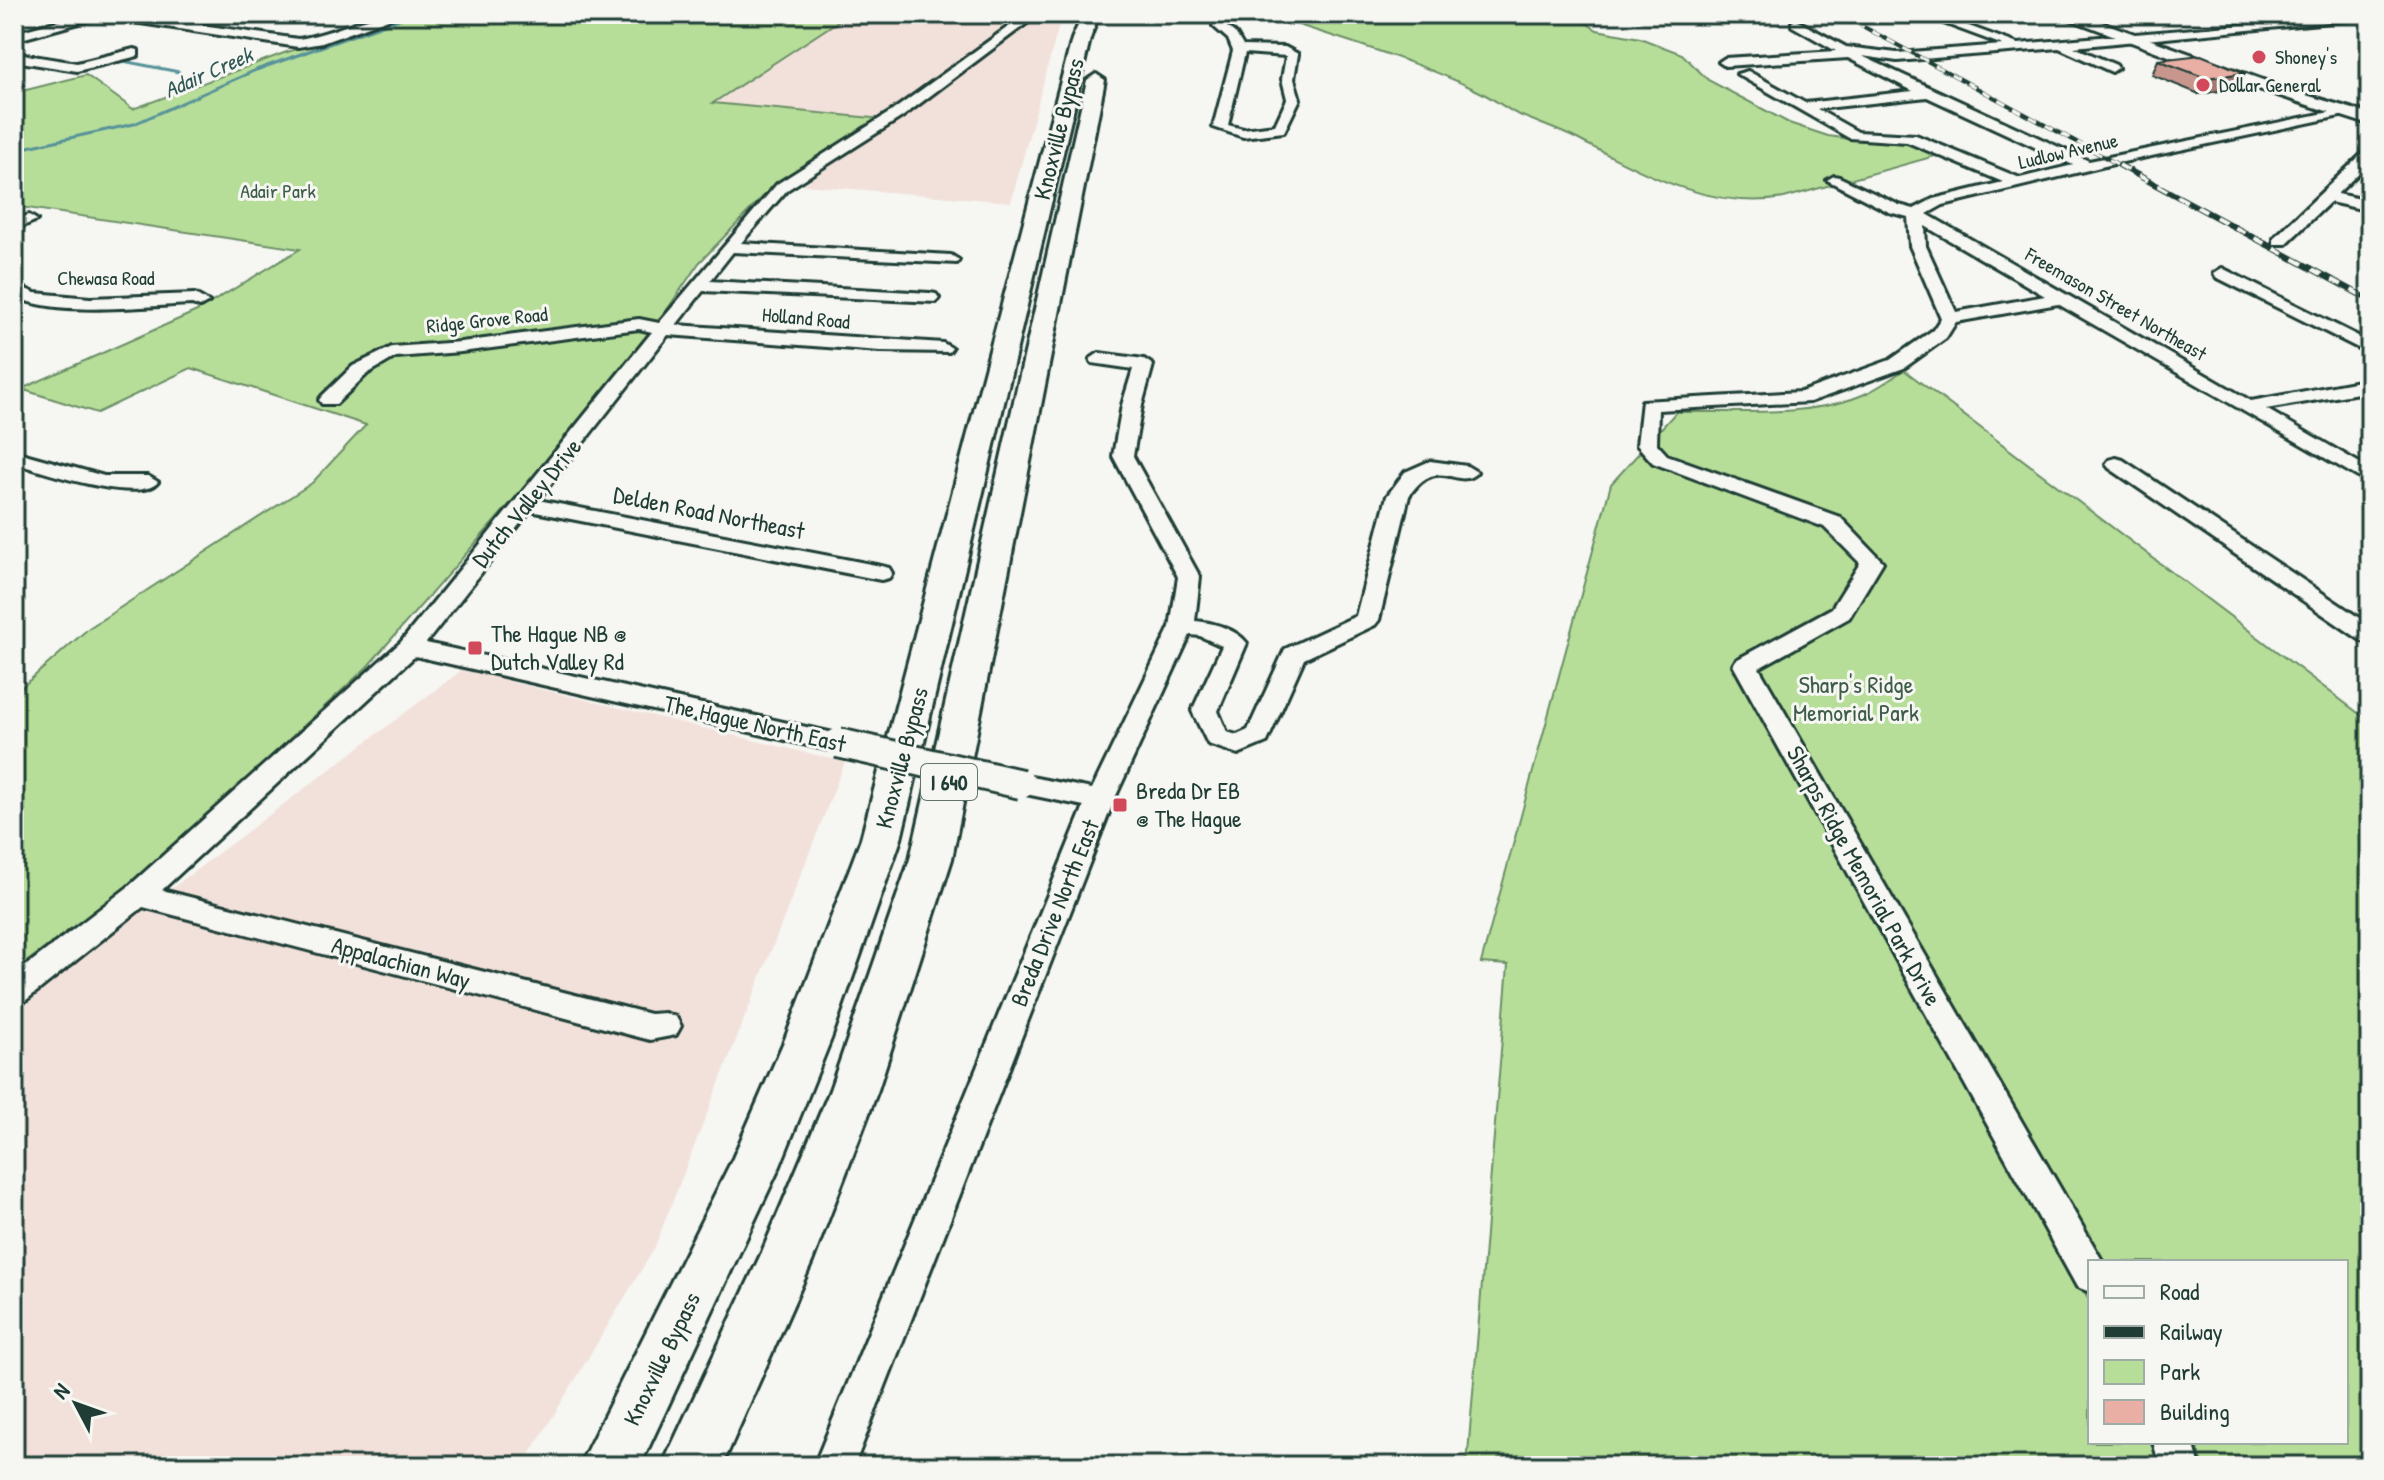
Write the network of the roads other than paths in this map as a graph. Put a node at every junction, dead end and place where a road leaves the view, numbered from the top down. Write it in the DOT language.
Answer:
graph roads {
  1 [pos="97,14"];
  2 [pos="104,14"];
  3 [pos="396,14"];
  4 [pos="1033,14"];
  5 [pos="1222,14"];
  6 [pos="1925,14"];
  7 [pos="2064,14"];
  8 [pos="2240,14"];
  9 [pos="1090,15"];
  10 [pos="2370,15"];
  11 [pos="2266,23"];
  12 [pos="1796,24"];
  13 [pos="14,37"];
  14 [pos="2136,37"];
  15 [pos="2060,45"];
  16 [pos="2023,48"];
  17 [pos="1238,49"];
  18 [pos="1849,52"];
  19 [pos="134,53"];
  20 [pos="14,57"];
  21 [pos="1725,62"];
  22 [pos="1100,65"];
  23 [pos="2112,68"];
  24 [pos="1743,74"];
  25 [pos="1930,93"];
  26 [pos="1803,107"];
  27 [pos="2340,112"];
  28 [pos="2370,120"];
  29 [pos="2370,154"];
  30 [pos="2087,166"];
  31 [pos="1834,180"];
  32 [pos="2019,183"];
  33 [pos="2325,196"];
  34 [pos="2370,206"];
  35 [pos="1916,214"];
  36 [pos="2280,241"];
  37 [pos="729,247"];
  38 [pos="951,260"];
  39 [pos="2222,273"];
  40 [pos="699,286"];
  41 [pos="16,291"];
  42 [pos="930,298"];
  43 [pos="2062,298"];
  44 [pos="200,302"];
  45 [pos="1950,318"];
  46 [pos="665,329"];
  47 [pos="943,348"];
  48 [pos="2370,349"];
  49 [pos="1099,359"];
  50 [pos="2370,385"];
  51 [pos="329,400"];
  52 [pos="2247,407"];
  53 [pos="14,457"];
  54 [pos="2116,464"];
  55 [pos="1467,472"];
  56 [pos="2370,478"];
  57 [pos="148,482"];
  58 [pos="526,504"];
  59 [pos="881,573"];
  60 [pos="1182,627"];
  61 [pos="2370,636"];
  62 [pos="410,647"];
  63 [pos="1100,800"];
  64 [pos="138,895"];
  65 [pos="14,992"];
  66 [pos="665,1026"];
  67 [pos="2088,1271"];
  68 [pos="2174,1444"];
  69 [pos="609,1466"];
  70 [pos="692,1466"];
  71 [pos="834,1466"];
  72 [pos="2180,1466"];
  1 -- 13 [label="street"];
  2 -- 3 [label="street"];
  4 -- 37 [label="street, Dutch Valley Drive"];
  5 -- 17 [label="street"];
  6 -- 16 [label="street"];
  7 -- 14 [label="main road"];
  8 -- 11 [label="street"];
  9 -- 69 [label="highway, Knoxville Bypass / I 640"];
  10 -- 11 [label="street"];
  11 -- 14 [label="street"];
  12 -- 18 [label="street"];
  14 -- 15 [label="street"];
  14 -- 27 [label="main road"];
  15 -- 16 [label="street"];
  15 -- 23 [label="street"];
  16 -- 18 [label="street"];
  17 -- 17 [label="street"];
  18 -- 21 [label="street"];
  18 -- 25 [label="street"];
  19 -- 20 [label="street"];
  22 -- 70 [label="highway, Knoxville Bypass / I 640"];
  24 -- 26 [label="street"];
  25 -- 26 [label="street"];
  25 -- 30 [label="street"];
  26 -- 32 [label="street"];
  27 -- 28 [label="main road"];
  27 -- 30 [label="street, Ludlow Avenue"];
  29 -- 33 [label="street"];
  30 -- 32 [label="street, Ludlow Avenue"];
  31 -- 35 [label="street, Freemason Street Northeast"];
  32 -- 35 [label="street, Ludlow Avenue"];
  33 -- 34 [label="street"];
  33 -- 36 [label="street"];
  35 -- 43 [label="street, Freemason Street Northeast"];
  35 -- 45 [label="street"];
  37 -- 38 [label="street"];
  37 -- 40 [label="street, Dutch Valley Drive"];
  39 -- 48 [label="street"];
  40 -- 42 [label="street"];
  40 -- 46 [label="street, Dutch Valley Drive"];
  41 -- 44 [label="street, Chewasa Road"];
  43 -- 45 [label="street"];
  43 -- 52 [label="street, Freemason Street Northeast"];
  45 -- 67 [label="street, Sharps Ridge Memorial Park Drive"];
  46 -- 47 [label="street, Holland Road"];
  46 -- 51 [label="street, Ridge Grove Road"];
  46 -- 58 [label="street, Dutch Valley Drive"];
  49 -- 60 [label="street, Breda Drive North East"];
  50 -- 52 [label="street"];
  52 -- 56 [label="street, Freemason Street Northeast"];
  53 -- 57 [label="street"];
  54 -- 61 [label="street"];
  55 -- 60 [label="street"];
  58 -- 59 [label="street, Delden Road Northeast"];
  58 -- 62 [label="street, Dutch Valley Drive"];
  60 -- 63 [label="street, Breda Drive North East"];
  62 -- 63 [label="street, The Hague North East, bridge"];
  62 -- 64 [label="street, Dutch Valley Drive"];
  63 -- 71 [label="street, Breda Drive North East"];
  64 -- 65 [label="street, Dutch Valley Drive"];
  64 -- 66 [label="street, Appalachian Way"];
  68 -- 72 [label="street"];
}
